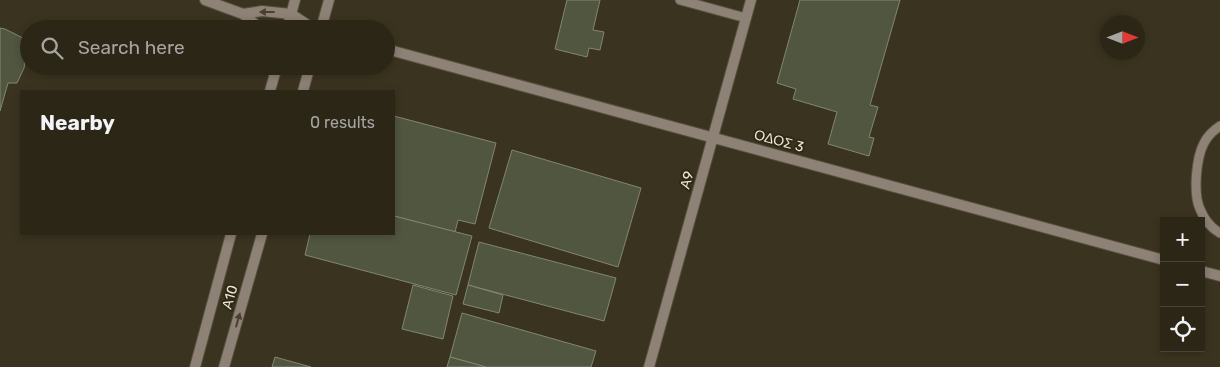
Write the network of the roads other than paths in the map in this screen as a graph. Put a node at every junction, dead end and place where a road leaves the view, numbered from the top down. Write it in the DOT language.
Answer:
graph roads {
  1 [pos="205,0"];
  2 [pos="295,0"];
  3 [pos="329,0"];
  4 [pos="680,0"];
  5 [pos="751,0"];
  6 [pos="244,14"];
  7 [pos="291,14"];
  8 [pos="746,18"];
  9 [pos="251,20"];
  10 [pos="289,20"];
  11 [pos="300,20"];
  12 [pos="323,20"];
  13 [pos="395,51"];
  14 [pos="274,75"];
  15 [pos="307,75"];
  16 [pos="270,90"];
  17 [pos="303,90"];
  18 [pos="1220,126"];
  19 [pos="713,138"];
  20 [pos="1220,233"];
  21 [pos="231,235"];
  22 [pos="262,235"];
  23 [pos="1160,259"];
  24 [pos="1205,272"];
  25 [pos="1220,276"];
  26 [pos="195,367"];
  27 [pos="224,367"];
  28 [pos="649,367"];
  1 -- 6 [label="street"];
  2 -- 7 [label="street"];
  3 -- 12 [label="street"];
  4 -- 8 [label="lane"];
  5 -- 8 [label="street, Α9"];
  7 -- 6 [label="street, one-way"];
  6 -- 9 [label="street"];
  7 -- 10 [label="street"];
  7 -- 11 [label="street"];
  8 -- 19 [label="street, Α9"];
  13 -- 19 [label="street, ΟΔΟΣ 3"];
  14 -- 16 [label="street"];
  15 -- 17 [label="street"];
  18 -- 20 [label="lane"];
  19 -- 23 [label="street, ΟΔΟΣ 3"];
  19 -- 28 [label="street, Α9"];
  21 -- 26 [label="street, Α10"];
  27 -- 22 [label="street, Α10, one-way"];
  24 -- 25 [label="street"];
}
